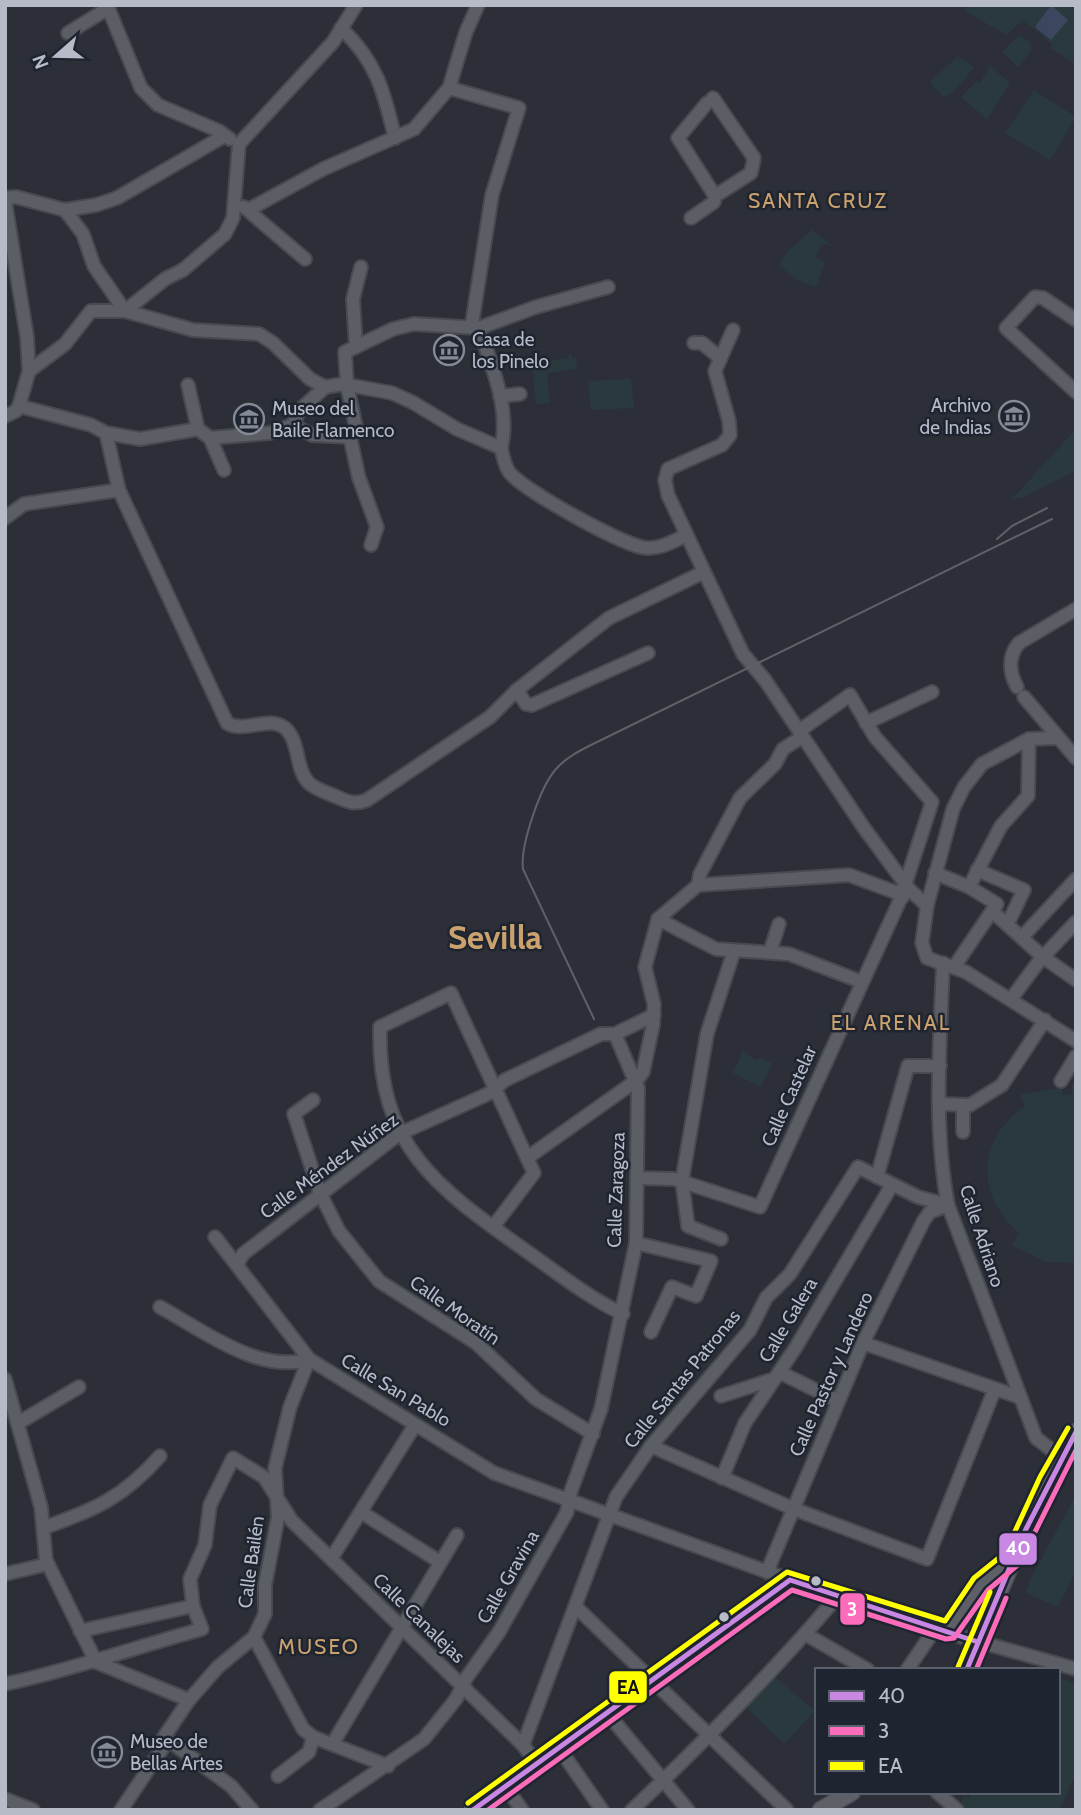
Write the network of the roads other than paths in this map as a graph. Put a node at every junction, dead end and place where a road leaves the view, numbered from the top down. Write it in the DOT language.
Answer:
graph roads {
  1 [pos="478,5"];
  2 [pos="107,7"];
  3 [pos="348,8"];
  4 [pos="341,28"];
  5 [pos="68,33"];
  6 [pos="449,88"];
  7 [pos="224,136"];
  8 [pos="395,138"];
  9 [pos="239,144"];
  10 [pos="5,189"];
  11 [pos="715,196"];
  12 [pos="5,199"];
  13 [pos="235,201"];
  14 [pos="65,210"];
  15 [pos="248,210"];
  16 [pos="691,218"];
  17 [pos="305,259"];
  18 [pos="362,268"];
  19 [pos="608,287"];
  20 [pos="5,295"];
  21 [pos="19,296"];
  22 [pos="125,311"];
  23 [pos="1076,320"];
  24 [pos="479,328"];
  25 [pos="733,330"];
  26 [pos="694,343"];
  27 [pos="351,349"];
  28 [pos="719,357"];
  29 [pos="29,371"];
  30 [pos="188,385"];
  31 [pos="347,385"];
  32 [pos="325,387"];
  33 [pos="1076,392"];
  34 [pos="520,394"];
  35 [pos="500,396"];
  36 [pos="19,406"];
  37 [pos="5,416"];
  38 [pos="293,425"];
  39 [pos="198,429"];
  40 [pos="106,433"];
  41 [pos="353,434"];
  42 [pos="210,438"];
  43 [pos="501,448"];
  44 [pos="224,470"];
  45 [pos="119,490"];
  46 [pos="5,518"];
  47 [pos="687,535"];
  48 [pos="371,545"];
  49 [pos="704,572"];
  50 [pos="1076,609"];
  51 [pos="648,653"];
  52 [pos="517,690"];
  53 [pos="932,691"];
  54 [pos="866,723"];
  55 [pos="801,734"];
  56 [pos="1056,738"];
  57 [pos="1029,739"];
  58 [pos="1076,758"];
  59 [pos="977,870"];
  60 [pos="936,873"];
  61 [pos="1076,879"];
  62 [pos="698,885"];
  63 [pos="907,885"];
  64 [pos="969,887"];
  65 [pos="927,906"];
  66 [pos="992,911"];
  67 [pos="658,919"];
  68 [pos="1076,922"];
  69 [pos="1008,923"];
  70 [pos="779,924"];
  71 [pos="1023,936"];
  72 [pos="734,951"];
  73 [pos="770,952"];
  74 [pos="1043,957"];
  75 [pos="948,965"];
  76 [pos="1076,979"];
  77 [pos="862,982"];
  78 [pos="1011,999"];
  79 [pos="654,1016"];
  80 [pos="1045,1020"];
  81 [pos="617,1032"];
  82 [pos="1076,1041"];
  83 [pos="1076,1056"];
  84 [pos="940,1066"];
  85 [pos="637,1080"];
  86 [pos="1060,1081"];
  87 [pos="493,1091"];
  88 [pos="313,1100"];
  89 [pos="939,1104"];
  90 [pos="963,1105"];
  91 [pos="963,1132"];
  92 [pos="399,1135"];
  93 [pos="527,1158"];
  94 [pos="877,1177"];
  95 [pos="637,1178"];
  96 [pos="682,1181"];
  97 [pos="892,1185"];
  98 [pos="320,1193"];
  99 [pos="948,1205"];
  100 [pos="493,1227"];
  101 [pos="215,1237"];
  102 [pos="721,1239"];
  103 [pos="636,1243"];
  104 [pos="237,1265"];
  105 [pos="160,1307"];
  106 [pos="622,1314"];
  107 [pos="651,1332"];
  108 [pos="863,1343"];
  109 [pos="309,1359"];
  110 [pos="777,1375"];
  111 [pos="5,1379"];
  112 [pos="79,1387"];
  113 [pos="994,1391"];
  114 [pos="721,1396"];
  115 [pos="1019,1398"];
  116 [pos="838,1401"];
  117 [pos="20,1422"];
  118 [pos="415,1425"];
  119 [pos="1076,1432"];
  120 [pos="593,1434"];
  121 [pos="651,1446"];
  122 [pos="160,1457"];
  123 [pos="1062,1458"];
  124 [pos="722,1478"];
  125 [pos="278,1497"];
  126 [pos="571,1500"];
  127 [pos="794,1509"];
  128 [pos="361,1512"];
  129 [pos="610,1515"];
  130 [pos="43,1528"];
  131 [pos="457,1535"];
  132 [pos="331,1559"];
  133 [pos="1012,1559"];
  134 [pos="440,1562"];
  135 [pos="48,1564"];
  136 [pos="767,1572"];
  137 [pos="5,1574"];
  138 [pos="790,1580"];
  139 [pos="837,1597"];
  140 [pos="193,1606"];
  141 [pos="576,1607"];
  142 [pos="401,1628"];
  143 [pos="940,1630"];
  144 [pos="80,1631"];
  145 [pos="807,1635"];
  146 [pos="254,1637"];
  147 [pos="978,1642"];
  148 [pos="96,1662"];
  149 [pos="865,1668"];
  150 [pos="908,1668"];
  151 [pos="967,1668"];
  152 [pos="1072,1668"];
  153 [pos="653,1680"];
  154 [pos="5,1684"];
  155 [pos="463,1688"];
  156 [pos="189,1700"];
  157 [pos="607,1713"];
  158 [pos="710,1735"];
  159 [pos="313,1737"];
  160 [pos="166,1739"];
  161 [pos="334,1743"];
  162 [pos="523,1745"];
  163 [pos="559,1748"];
  164 [pos="537,1765"];
  165 [pos="387,1766"];
  166 [pos="278,1776"];
  167 [pos="663,1780"];
  168 [pos="506,1787"];
  169 [pos="849,1794"];
  170 [pos="939,1794"];
  171 [pos="5,1799"];
  172 [pos="33,1810"];
  173 [pos="121,1810"];
  174 [pos="252,1810"];
  175 [pos="320,1810"];
  176 [pos="473,1810"];
  177 [pos="522,1810"];
  178 [pos="602,1810"];
  179 [pos="632,1810"];
  180 [pos="688,1810"];
  181 [pos="787,1810"];
  182 [pos="821,1810"];
  183 [pos="957,1810"];
  1 -- 6 [label="street"];
  2 -- 5 [label="street"];
  2 -- 7 [label="street"];
  3 -- 4 [label="street"];
  4 -- 8 [label="street"];
  4 -- 9 [label="street"];
  6 -- 8 [label="street"];
  6 -- 24 [label="street"];
  7 -- 9 [label="street"];
  7 -- 14 [label="street"];
  8 -- 15 [label="street"];
  9 -- 13 [label="street"];
  10 -- 12 [label="street"];
  11 -- 11 [label="street"];
  11 -- 16 [label="street"];
  12 -- 14 [label="street"];
  12 -- 21 [label="street"];
  13 -- 15 [label="street"];
  13 -- 22 [label="street"];
  14 -- 22 [label="street"];
  15 -- 17 [label="street"];
  18 -- 27 [label="street"];
  19 -- 24 [label="street"];
  20 -- 21 [label="street"];
  21 -- 29 [label="street"];
  22 -- 29 [label="street"];
  22 -- 32 [label="street"];
  23 -- 33 [label="street"];
  24 -- 27 [label="street"];
  24 -- 35 [label="street"];
  25 -- 28 [label="street"];
  26 -- 28 [label="street"];
  27 -- 31 [label="street"];
  28 -- 47 [label="street"];
  29 -- 36 [label="street"];
  30 -- 39 [label="street"];
  31 -- 32 [label="street"];
  31 -- 41 [label="street"];
  31 -- 43 [label="street"];
  32 -- 38 [label="street"];
  34 -- 35 [label="street"];
  35 -- 43 [label="street"];
  36 -- 37 [label="street"];
  36 -- 40 [label="street"];
  38 -- 41 [label="street"];
  38 -- 42 [label="street"];
  39 -- 40 [label="street"];
  39 -- 42 [label="street"];
  40 -- 45 [label="street"];
  41 -- 48 [label="street"];
  42 -- 44 [label="street"];
  43 -- 47 [label="street"];
  45 -- 46 [label="street"];
  45 -- 52 [label="street"];
  47 -- 49 [label="street"];
  49 -- 52 [label="street"];
  49 -- 55 [label="street"];
  50 -- 56 [label="street"];
  51 -- 52 [label="street"];
  53 -- 54 [label="street"];
  54 -- 55 [label="street"];
  54 -- 63 [label="street, Calle Castelar"];
  55 -- 62 [label="street"];
  55 -- 63 [label="street"];
  56 -- 57 [label="street"];
  56 -- 58 [label="street"];
  57 -- 59 [label="street"];
  57 -- 60 [label="street"];
  59 -- 64 [label="street"];
  59 -- 69 [label="street"];
  60 -- 64 [label="street"];
  60 -- 65 [label="street"];
  61 -- 71 [label="street"];
  62 -- 63 [label="street"];
  62 -- 67 [label="street"];
  63 -- 65 [label="street"];
  63 -- 77 [label="street, Calle Castelar"];
  64 -- 66 [label="street"];
  65 -- 75 [label="street"];
  66 -- 69 [label="street"];
  66 -- 75 [label="street"];
  67 -- 72 [label="street"];
  67 -- 79 [label="street, Calle Zaragoza"];
  68 -- 74 [label="street"];
  69 -- 71 [label="street"];
  70 -- 73 [label="street"];
  71 -- 74 [label="street"];
  72 -- 73 [label="street"];
  72 -- 96 [label="street"];
  73 -- 77 [label="street"];
  74 -- 76 [label="street"];
  74 -- 78 [label="street"];
  75 -- 78 [label="street"];
  75 -- 84 [label="street, Calle Adriano"];
  77 -- 96 [label="street, Calle Castelar"];
  78 -- 80 [label="street"];
  79 -- 81 [label="street, Calle Méndez Núñez"];
  79 -- 85 [label="street, Calle Zaragoza"];
  80 -- 82 [label="street"];
  80 -- 90 [label="street"];
  81 -- 85 [label="street"];
  81 -- 87 [label="street, Calle Méndez Núñez"];
  83 -- 86 [label="street"];
  84 -- 89 [label="street, Calle Adriano"];
  84 -- 94 [label="street"];
  85 -- 93 [label="street"];
  85 -- 95 [label="street, Calle Zaragoza"];
  87 -- 92 [label="street, Calle Méndez Núñez"];
  87 -- 92 [label="street"];
  87 -- 93 [label="street"];
  88 -- 98 [label="street, Calle Moratín"];
  89 -- 90 [label="street"];
  89 -- 99 [label="street, Calle Adriano"];
  90 -- 91 [label="street"];
  92 -- 98 [label="street, Calle Méndez Núñez"];
  92 -- 100 [label="street"];
  93 -- 100 [label="street"];
  94 -- 97 [label="street"];
  94 -- 121 [label="street, Calle Santas Patronas"];
  95 -- 96 [label="street"];
  95 -- 103 [label="street, Calle Zaragoza"];
  96 -- 102 [label="street"];
  97 -- 99 [label="street"];
  97 -- 110 [label="street, Calle Galera"];
  98 -- 104 [label="street, Calle Méndez Núñez"];
  98 -- 120 [label="street, Calle Moratín"];
  99 -- 108 [label="street, Calle Pastor y Landero"];
  99 -- 115 [label="street, Calle Adriano"];
  100 -- 106 [label="street"];
  101 -- 104 [label="street, Calle San Pablo"];
  103 -- 106 [label="street, Calle Zaragoza"];
  103 -- 107 [label="street"];
  104 -- 109 [label="street, Calle San Pablo"];
  105 -- 109 [label="street"];
  106 -- 120 [label="street, Calle Zaragoza"];
  108 -- 113 [label="street"];
  108 -- 116 [label="street, Calle Pastor y Landero"];
  109 -- 118 [label="street, Calle San Pablo"];
  109 -- 125 [label="street, Calle Bailén"];
  110 -- 114 [label="street"];
  110 -- 116 [label="street"];
  110 -- 124 [label="street, Calle Galera"];
  111 -- 117 [label="street"];
  112 -- 117 [label="street"];
  113 -- 115 [label="street"];
  113 -- 127 [label="street"];
  115 -- 123 [label="street, Calle Adriano"];
  116 -- 127 [label="street, Calle Pastor y Landero"];
  117 -- 130 [label="street"];
  118 -- 126 [label="street, Calle San Pablo"];
  118 -- 128 [label="street"];
  119 -- 123 [label="main road"];
  120 -- 126 [label="street, Calle Zaragoza"];
  121 -- 124 [label="street"];
  121 -- 129 [label="street, Calle Santas Patronas"];
  122 -- 130 [label="street"];
  123 -- 133 [label="main road"];
  124 -- 127 [label="street"];
  125 -- 132 [label="street, Calle Canalejas"];
  125 -- 140 [label="street, Calle Canalejas"];
  125 -- 146 [label="street, Calle Bailén"];
  126 -- 129 [label="street, Calle San Pablo"];
  126 -- 155 [label="street, Calle Gravina"];
  127 -- 136 [label="street, Calle Pastor y Landero"];
  128 -- 132 [label="street"];
  128 -- 134 [label="street"];
  129 -- 136 [label="street, Calle San Pablo"];
  129 -- 141 [label="street, Calle Santas Patronas"];
  130 -- 135 [label="street"];
  131 -- 134 [label="street"];
  132 -- 142 [label="street, Calle Canalejas"];
  133 -- 143 [label="main road"];
  133 -- 147 [label="main road"];
  134 -- 142 [label="street"];
  135 -- 137 [label="street"];
  135 -- 144 [label="street"];
  136 -- 138 [label="street, Calle San Pablo"];
  138 -- 139 [label="main road"];
  138 -- 153 [label="main road"];
  139 -- 143 [label="main road"];
  139 -- 145 [label="street"];
  140 -- 144 [label="street"];
  140 -- 148 [label="street"];
  141 -- 153 [label="street"];
  141 -- 162 [label="street, Calle Santas Patronas"];
  142 -- 155 [label="street, Calle Canalejas"];
  142 -- 161 [label="street"];
  143 -- 147 [label="street"];
  143 -- 150 [label="street"];
  144 -- 148 [label="street"];
  145 -- 149 [label="street"];
  145 -- 158 [label="street"];
  146 -- 156 [label="street, Calle Bailén"];
  146 -- 159 [label="street"];
  147 -- 151 [label="main road"];
  147 -- 152 [label="street"];
  148 -- 154 [label="street"];
  148 -- 156 [label="street"];
  153 -- 157 [label="main road"];
  153 -- 158 [label="street"];
  155 -- 162 [label="street, Calle Canalejas"];
  155 -- 165 [label="street, Calle Gravina"];
  156 -- 160 [label="street, Calle Bailén"];
  157 -- 163 [label="main road"];
  157 -- 167 [label="street"];
  158 -- 167 [label="street"];
  158 -- 181 [label="street"];
  159 -- 161 [label="street"];
  159 -- 166 [label="street"];
  160 -- 173 [label="street, Calle Bailén"];
  160 -- 174 [label="street"];
  161 -- 165 [label="street"];
  162 -- 164 [label="street, Calle Canalejas"];
  163 -- 164 [label="main road"];
  163 -- 178 [label="street"];
  164 -- 168 [label="main road"];
  165 -- 175 [label="street, Calle Gravina"];
  167 -- 179 [label="street"];
  167 -- 180 [label="street"];
  168 -- 176 [label="main road"];
  168 -- 177 [label="street"];
  169 -- 182 [label="main road"];
  170 -- 183 [label="street"];
  171 -- 172 [label="street"];
}
